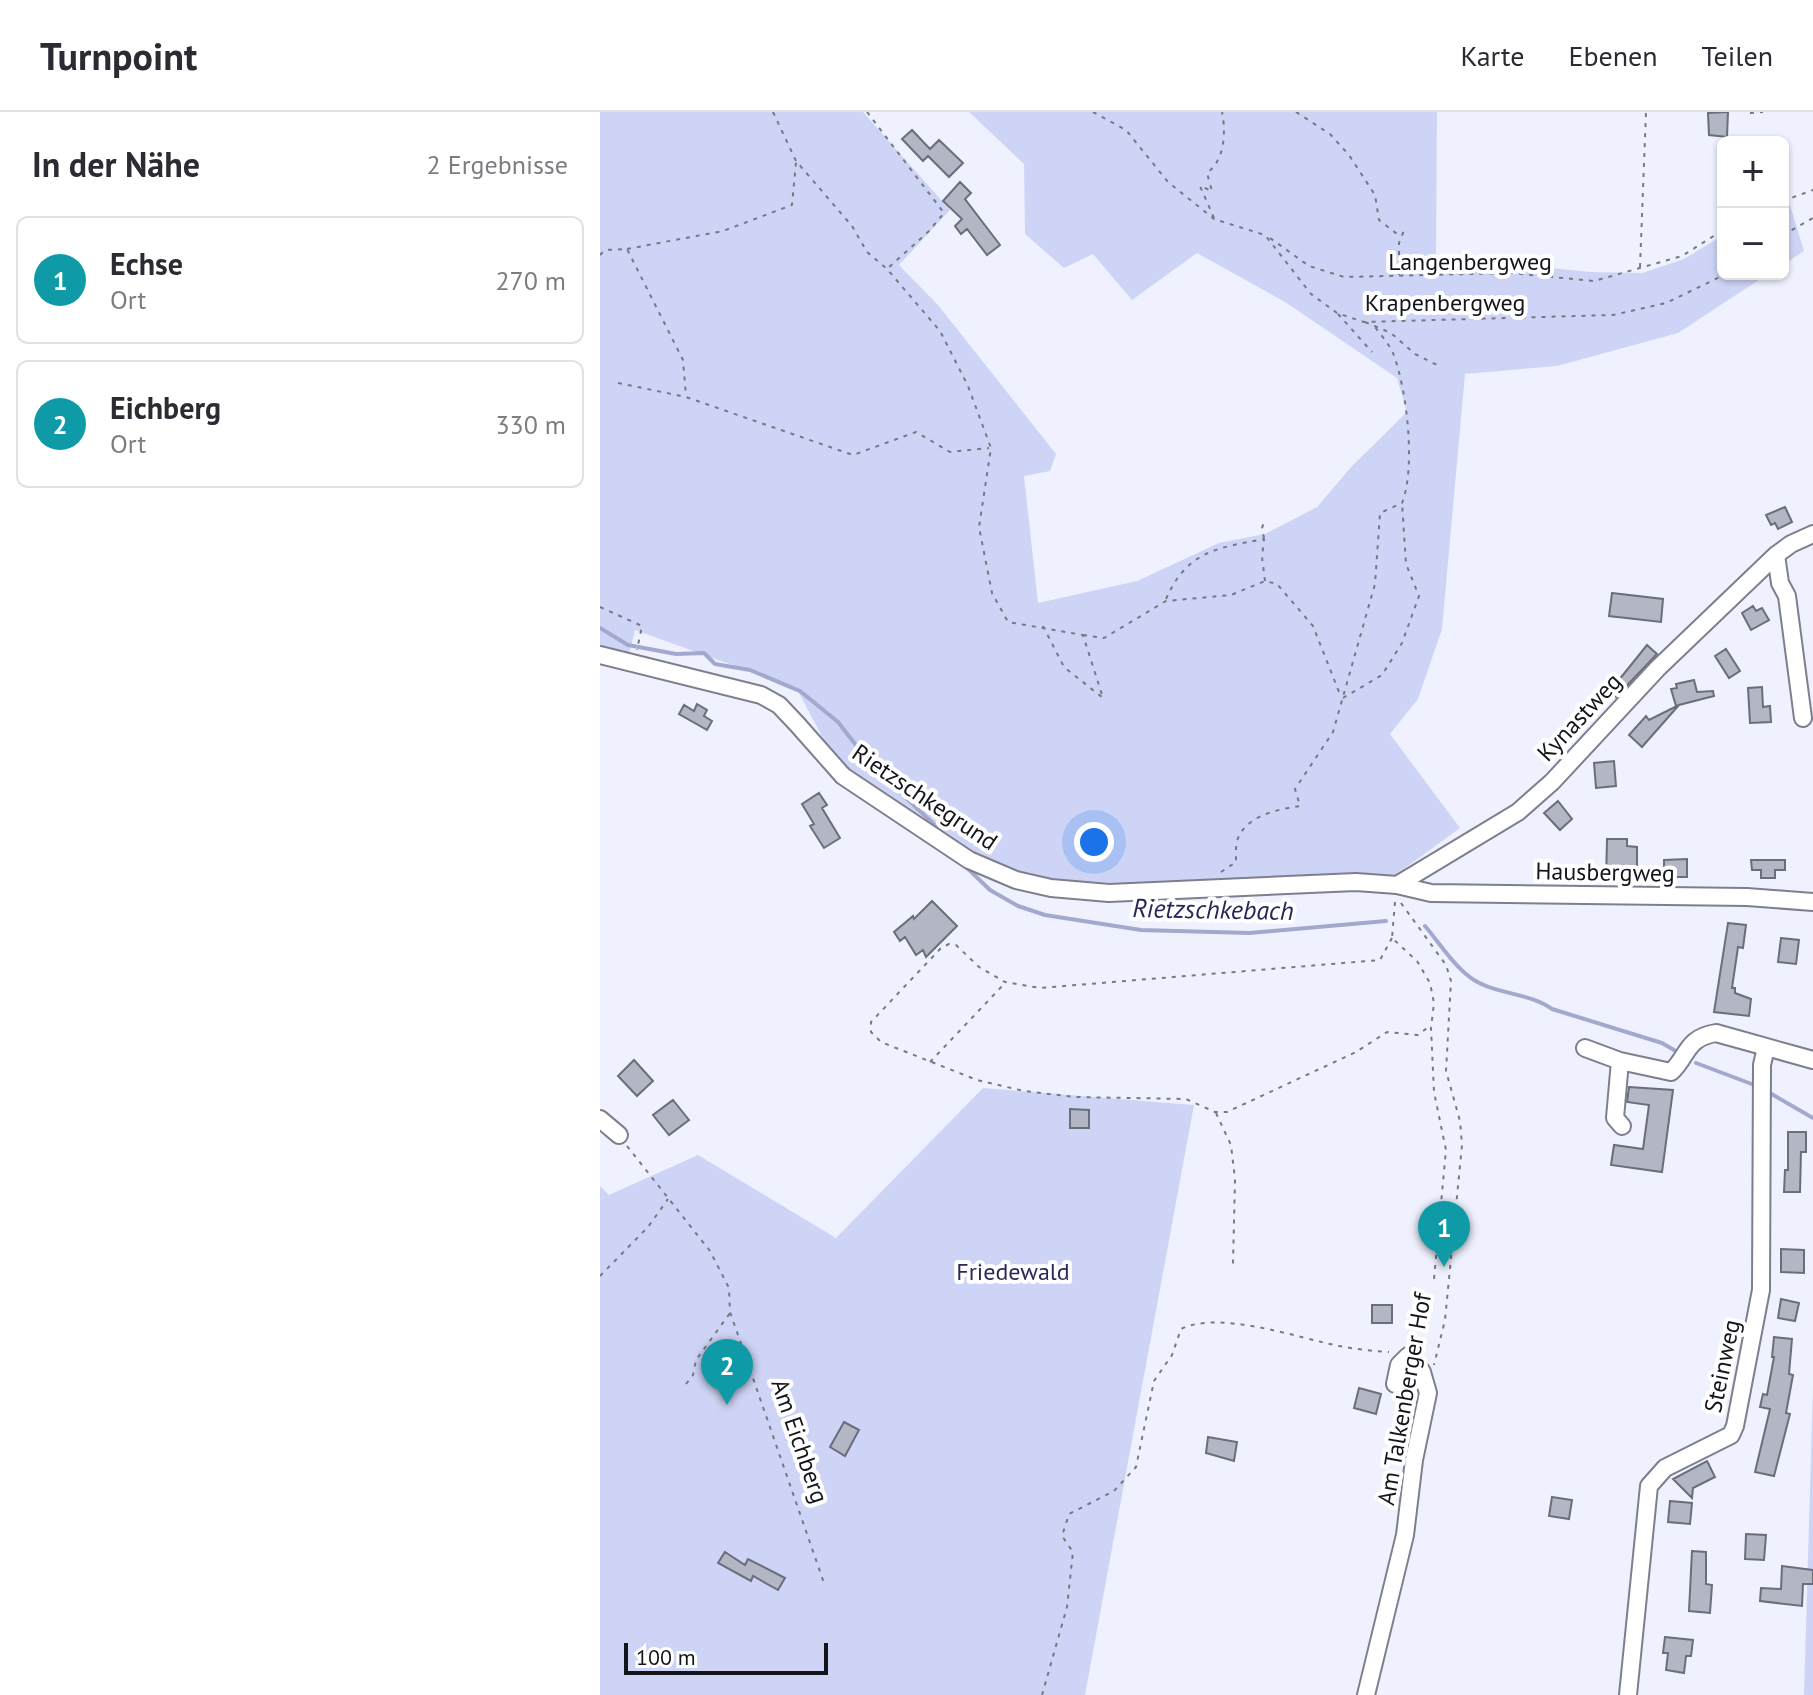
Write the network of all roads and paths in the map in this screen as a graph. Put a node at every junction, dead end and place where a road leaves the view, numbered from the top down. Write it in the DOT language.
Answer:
graph roads {
  1 [pos="773,112"];
  2 [pos="867,112"];
  3 [pos="1093,112"];
  4 [pos="1222,112"];
  5 [pos="1296,112"];
  6 [pos="1646,112"];
  7 [pos="1763,112"];
  8 [pos="1750,113"];
  9 [pos="796,161"];
  10 [pos="1813,190"];
  11 [pos="1789,199"];
  12 [pos="1813,218"];
  13 [pos="1214,219"];
  14 [pos="1405,228"];
  15 [pos="1789,232"];
  16 [pos="1717,234"];
  17 [pos="1265,235"];
  18 [pos="1401,237"];
  19 [pos="627,249"];
  20 [pos="600,255"];
  21 [pos="887,269"];
  22 [pos="1640,269"];
  23 [pos="1399,276"];
  24 [pos="1717,278"];
  25 [pos="1337,313"];
  26 [pos="1364,322"];
  27 [pos="1375,327"];
  28 [pos="1372,352"];
  29 [pos="1437,365"];
  30 [pos="618,383"];
  31 [pos="686,397"];
  32 [pos="991,448"];
  33 [pos="1402,503"];
  34 [pos="1264,522"];
  35 [pos="1813,534"];
  36 [pos="1264,539"];
  37 [pos="1776,555"];
  38 [pos="1265,581"];
  39 [pos="1166,601"];
  40 [pos="600,607"];
  41 [pos="1043,626"];
  42 [pos="1083,635"];
  43 [pos="600,655"];
  44 [pos="634,664"];
  45 [pos="1342,698"];
  46 [pos="1803,718"];
  47 [pos="1397,885"];
  48 [pos="1197,889"];
  49 [pos="1813,906"];
  50 [pos="1392,938"];
  51 [pos="1005,982"];
  52 [pos="1431,1025"];
  53 [pos="1766,1047"];
  54 [pos="1585,1048"];
  55 [pos="1813,1060"];
  56 [pos="1620,1061"];
  57 [pos="930,1062"];
  58 [pos="1215,1112"];
  59 [pos="600,1119"];
  60 [pos="1622,1126"];
  61 [pos="619,1135"];
  62 [pos="668,1198"];
  63 [pos="1233,1264"];
  64 [pos="600,1276"];
  65 [pos="1434,1279"];
  66 [pos="730,1312"];
  67 [pos="1396,1353"];
  68 [pos="1435,1364"];
  69 [pos="686,1384"];
  70 [pos="1395,1384"];
  71 [pos="824,1583"];
  72 [pos="1042,1695"];
  73 [pos="1366,1695"];
  74 [pos="1628,1695"];
  1 -- 9 [label="path"];
  2 -- 21 [label="path"];
  3 -- 13 [label="path"];
  4 -- 13 [label="path"];
  5 -- 18 [label="path"];
  6 -- 22 [label="path"];
  7 -- 8 [label="path"];
  9 -- 19 [label="path"];
  9 -- 21 [label="path"];
  10 -- 11 [label="path"];
  12 -- 15 [label="path"];
  13 -- 17 [label="path"];
  14 -- 18 [label="path"];
  16 -- 22 [label="path, Langenbergweg"];
  17 -- 23 [label="path, Langenbergweg"];
  17 -- 25 [label="path, Krapenbergweg"];
  18 -- 23 [label="path"];
  19 -- 20 [label="path"];
  19 -- 31 [label="path"];
  21 -- 32 [label="path"];
  22 -- 23 [label="path, Langenbergweg"];
  24 -- 26 [label="path, Krapenbergweg"];
  25 -- 26 [label="path, Krapenbergweg"];
  25 -- 28 [label="path"];
  26 -- 27 [label="path"];
  27 -- 29 [label="path"];
  27 -- 33 [label="path"];
  30 -- 31 [label="path"];
  31 -- 32 [label="path"];
  32 -- 41 [label="path"];
  33 -- 45 [label="path"];
  33 -- 45 [label="path"];
  34 -- 36 [label="path"];
  35 -- 37 [label="street, Kynastweg"];
  36 -- 38 [label="path"];
  36 -- 39 [label="path"];
  37 -- 46 [label="street"];
  37 -- 47 [label="street, Kynastweg"];
  38 -- 39 [label="path"];
  38 -- 45 [label="path"];
  39 -- 42 [label="path"];
  40 -- 44 [label="path"];
  41 -- 42 [label="path"];
  41 -- 42 [label="path"];
  43 -- 44 [label="street, Rietzschkegrund"];
  44 -- 48 [label="street, Rietzschkegrund"];
  45 -- 48 [label="path"];
  47 -- 48 [label="street, Rietzschkegrund"];
  47 -- 49 [label="street, Hausbergweg"];
  47 -- 50 [label="path"];
  47 -- 68 [label="path, Am Talkenberger Hof"];
  50 -- 51 [label="path"];
  50 -- 52 [label="path"];
  51 -- 57 [label="path"];
  51 -- 57 [label="path"];
  52 -- 58 [label="path"];
  52 -- 65 [label="path"];
  53 -- 55 [label="street"];
  53 -- 56 [label="street"];
  53 -- 74 [label="street, Steinweg"];
  54 -- 56 [label="street"];
  56 -- 60 [label="street"];
  57 -- 58 [label="path"];
  58 -- 63 [label="path"];
  59 -- 61 [label="street"];
  61 -- 62 [label="path, Am Eichberg"];
  62 -- 64 [label="path"];
  62 -- 66 [label="path, Am Eichberg"];
  66 -- 69 [label="path"];
  66 -- 71 [label="path, Am Eichberg"];
  67 -- 72 [label="path"];
  70 -- 73 [label="street, Am Talkenberger Hof"];
}
